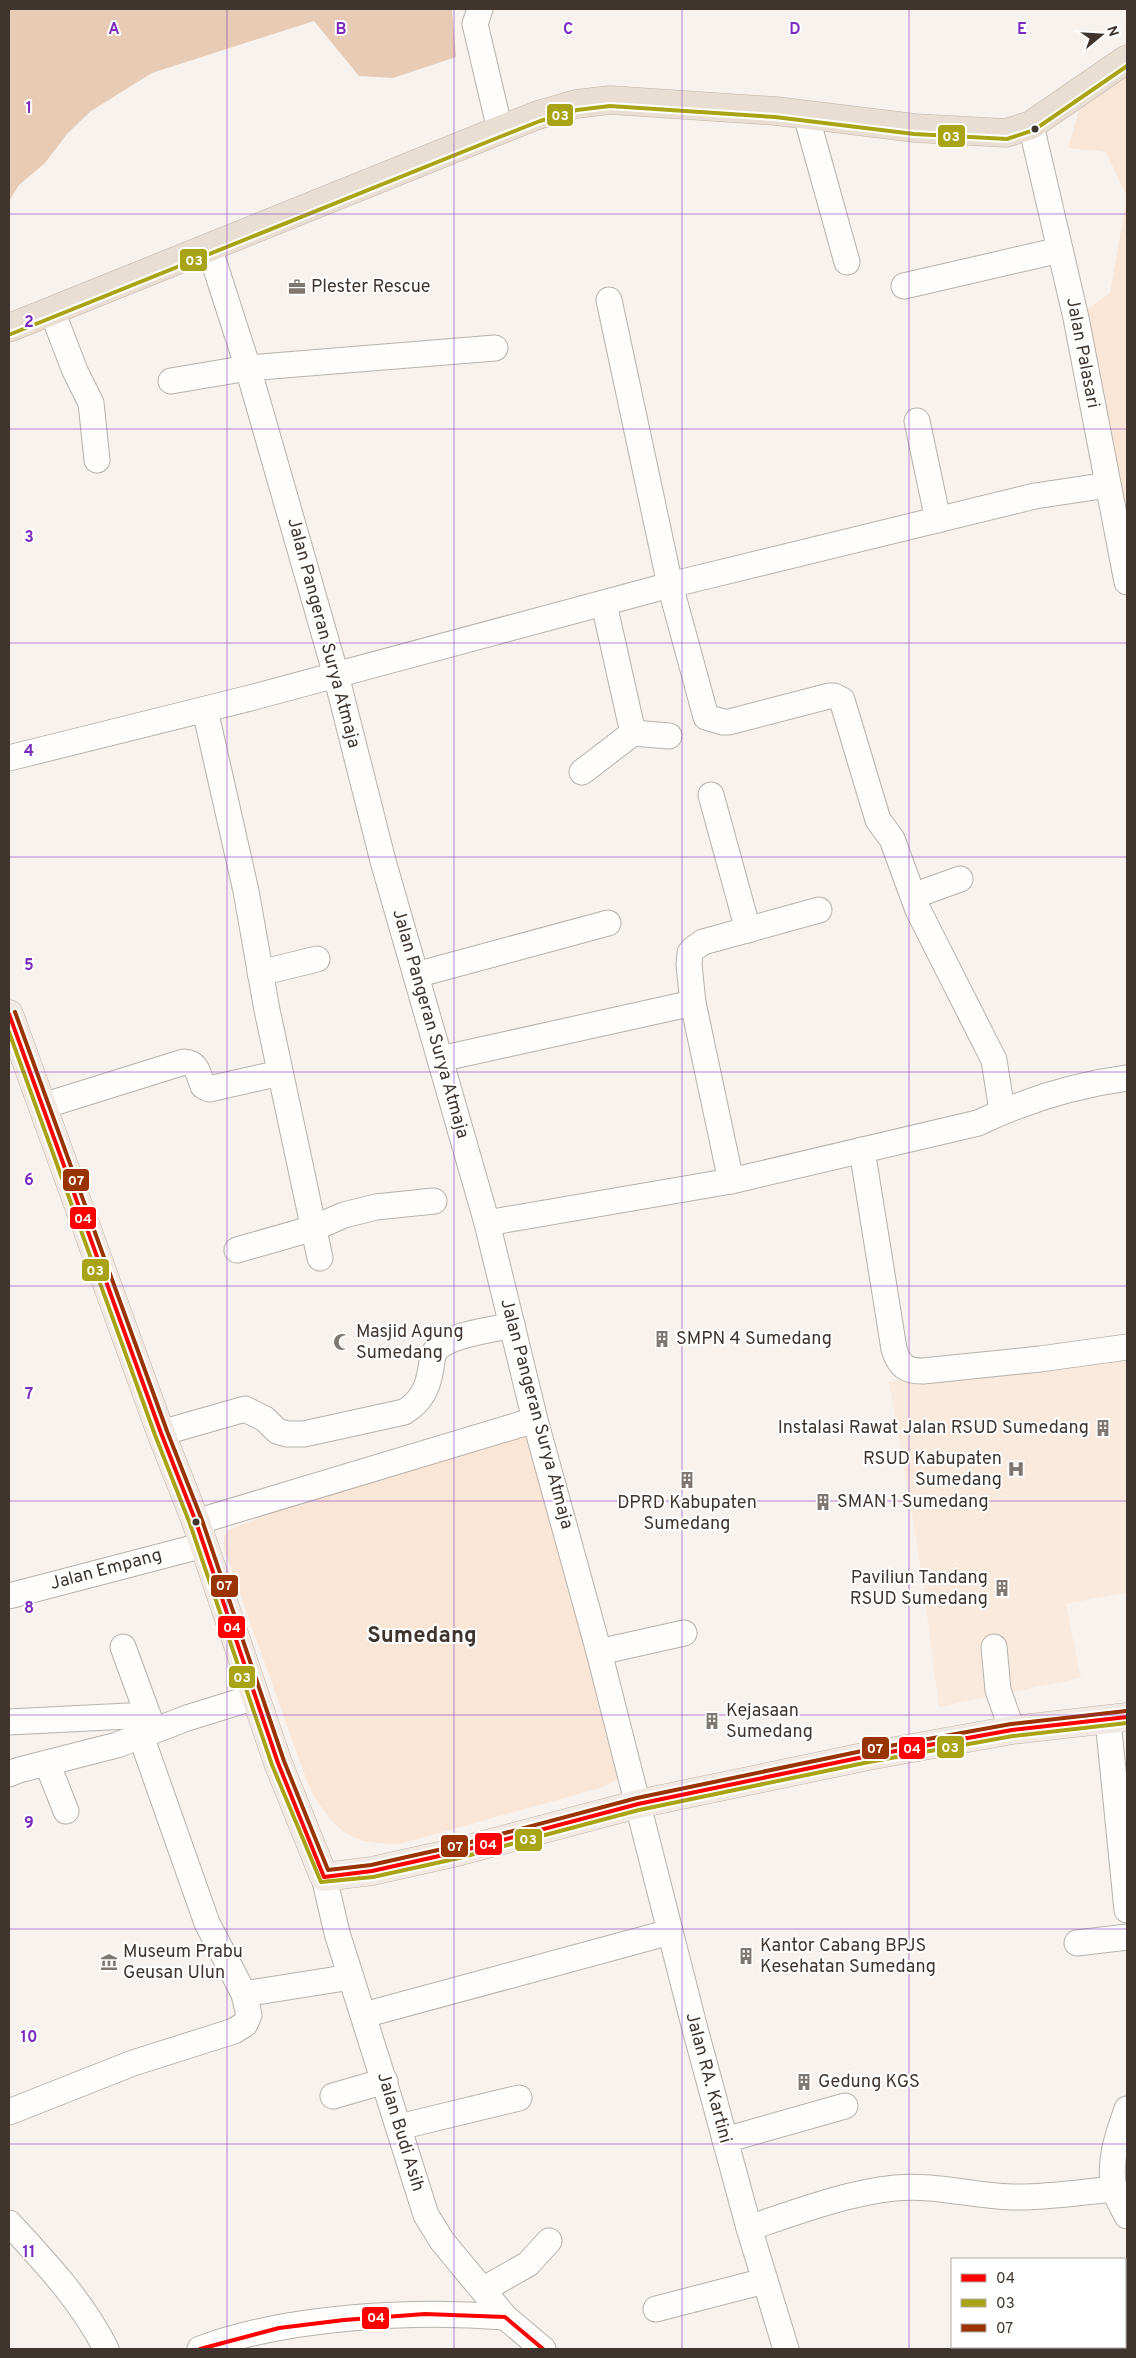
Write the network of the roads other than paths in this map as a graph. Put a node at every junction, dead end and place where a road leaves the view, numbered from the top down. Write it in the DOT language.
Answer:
graph roads {
  1 [pos="480,9"];
  2 [pos="1127,59"];
  3 [pos="806,115"];
  4 [pos="1032,125"];
  5 [pos="500,130"];
  6 [pos="209,247"];
  7 [pos="1060,250"];
  8 [pos="847,262"];
  9 [pos="904,286"];
  10 [pos="608,300"];
  11 [pos="52,311"];
  12 [pos="9,328"];
  13 [pos="495,348"];
  14 [pos="248,368"];
  15 [pos="171,381"];
  16 [pos="917,421"];
  17 [pos="97,460"];
  18 [pos="1108,485"];
  19 [pos="938,520"];
  20 [pos="1127,582"];
  21 [pos="670,585"];
  22 [pos="604,604"];
  23 [pos="336,675"];
  24 [pos="204,710"];
  25 [pos="633,733"];
  26 [pos="669,736"];
  27 [pos="9,758"];
  28 [pos="582,772"];
  29 [pos="711,795"];
  30 [pos="960,879"];
  31 [pos="913,896"];
  32 [pos="819,910"];
  33 [pos="608,923"];
  34 [pos="748,930"];
  35 [pos="317,959"];
  36 [pos="260,973"];
  37 [pos="416,975"];
  38 [pos="693,1003"];
  39 [pos="9,1014"];
  40 [pos="440,1059"];
  41 [pos="280,1073"];
  42 [pos="1127,1078"];
  43 [pos="43,1106"];
  44 [pos="1002,1112"];
  45 [pos="862,1150"];
  46 [pos="731,1180"];
  47 [pos="434,1201"];
  48 [pos="487,1223"];
  49 [pos="314,1228"];
  50 [pos="237,1250"];
  51 [pos="320,1258"];
  52 [pos="512,1325"];
  53 [pos="1127,1347"];
  54 [pos="535,1420"];
  55 [pos="160,1433"];
  56 [pos="200,1533"];
  57 [pos="9,1596"];
  58 [pos="684,1632"];
  59 [pos="123,1647"];
  60 [pos="994,1647"];
  61 [pos="599,1652"];
  62 [pos="255,1697"];
  63 [pos="1117,1719"];
  64 [pos="9,1722"];
  65 [pos="148,1728"];
  66 [pos="1012,1730"];
  67 [pos="47,1763"];
  68 [pos="9,1774"];
  69 [pos="638,1804"];
  70 [pos="66,1811"];
  71 [pos="324,1877"];
  72 [pos="1127,1910"];
  73 [pos="670,1932"];
  74 [pos="1127,1938"];
  75 [pos="1077,1943"];
  76 [pos="352,1977"];
  77 [pos="244,1994"];
  78 [pos="364,2015"];
  79 [pos="385,2081"];
  80 [pos="333,2096"];
  81 [pos="519,2098"];
  82 [pos="845,2106"];
  83 [pos="1127,2109"];
  84 [pos="9,2112"];
  85 [pos="399,2127"];
  86 [pos="725,2140"];
  87 [pos="1114,2189"];
  88 [pos="1127,2216"];
  89 [pos="9,2223"];
  90 [pos="749,2228"];
  91 [pos="549,2241"];
  92 [pos="764,2281"];
  93 [pos="484,2289"];
  94 [pos="656,2309"];
  95 [pos="505,2317"];
  96 [pos="106,2349"];
  97 [pos="200,2349"];
  98 [pos="543,2349"];
  99 [pos="786,2349"];
  1 -- 5 [label="street"];
  2 -- 4 [label="highway"];
  3 -- 4 [label="highway"];
  3 -- 5 [label="highway"];
  3 -- 8 [label="street"];
  4 -- 7 [label="street, Jalan Palasari"];
  5 -- 6 [label="highway"];
  6 -- 11 [label="highway"];
  6 -- 14 [label="street, Jalan Pangeran Surya Atmaja"];
  7 -- 9 [label="street"];
  7 -- 18 [label="street, Jalan Palasari"];
  10 -- 21 [label="street"];
  11 -- 12 [label="highway"];
  11 -- 17 [label="street"];
  13 -- 14 [label="street"];
  14 -- 15 [label="street"];
  14 -- 23 [label="street, Jalan Pangeran Surya Atmaja"];
  16 -- 19 [label="street"];
  18 -- 19 [label="street"];
  18 -- 20 [label="street, Jalan Palasari"];
  19 -- 21 [label="street"];
  21 -- 22 [label="street"];
  21 -- 31 [label="street"];
  22 -- 23 [label="street"];
  22 -- 25 [label="street"];
  23 -- 24 [label="street"];
  23 -- 37 [label="street, Jalan Pangeran Surya Atmaja"];
  24 -- 27 [label="street"];
  24 -- 36 [label="street"];
  25 -- 26 [label="street"];
  25 -- 28 [label="street"];
  29 -- 34 [label="street"];
  30 -- 31 [label="street"];
  31 -- 44 [label="street"];
  32 -- 34 [label="street"];
  33 -- 37 [label="street"];
  34 -- 38 [label="street"];
  35 -- 36 [label="street"];
  36 -- 41 [label="street"];
  37 -- 40 [label="street, Jalan Pangeran Surya Atmaja"];
  38 -- 40 [label="street"];
  38 -- 46 [label="street"];
  39 -- 43 [label="main road"];
  40 -- 48 [label="street, Jalan Pangeran Surya Atmaja"];
  41 -- 43 [label="street"];
  41 -- 49 [label="street"];
  42 -- 44 [label="street"];
  43 -- 55 [label="main road"];
  44 -- 45 [label="street"];
  45 -- 46 [label="street"];
  45 -- 53 [label="street"];
  46 -- 48 [label="street"];
  47 -- 49 [label="street"];
  48 -- 52 [label="street, Jalan Pangeran Surya Atmaja"];
  49 -- 50 [label="street"];
  49 -- 51 [label="street"];
  52 -- 54 [label="street, Jalan Pangeran Surya Atmaja"];
  52 -- 55 [label="street"];
  54 -- 56 [label="street, Jalan Empang"];
  54 -- 61 [label="street, Jalan Pangeran Surya Atmaja"];
  55 -- 56 [label="main road"];
  56 -- 57 [label="street, Jalan Empang"];
  56 -- 62 [label="main road"];
  58 -- 61 [label="street"];
  59 -- 65 [label="street"];
  60 -- 66 [label="street"];
  61 -- 69 [label="street, Jalan Pangeran Surya Atmaja"];
  62 -- 65 [label="street"];
  62 -- 71 [label="main road"];
  63 -- 66 [label="main road"];
  63 -- 72 [label="street"];
  64 -- 65 [label="street"];
  65 -- 67 [label="street"];
  65 -- 77 [label="street"];
  66 -- 69 [label="main road"];
  67 -- 68 [label="street"];
  67 -- 70 [label="street"];
  69 -- 71 [label="main road"];
  69 -- 73 [label="street, Jalan RA. Kartini"];
  71 -- 76 [label="street, Jalan Budi Asih"];
  73 -- 78 [label="street"];
  73 -- 86 [label="street, Jalan RA. Kartini"];
  74 -- 75 [label="street"];
  76 -- 77 [label="street"];
  76 -- 78 [label="street, Jalan Budi Asih"];
  77 -- 84 [label="street"];
  78 -- 79 [label="street, Jalan Budi Asih"];
  79 -- 80 [label="street"];
  79 -- 85 [label="street, Jalan Budi Asih"];
  81 -- 85 [label="street"];
  82 -- 86 [label="street"];
  83 -- 87 [label="street"];
  85 -- 93 [label="street, Jalan Budi Asih"];
  86 -- 90 [label="street, Jalan RA. Kartini"];
  87 -- 88 [label="street"];
  87 -- 90 [label="street"];
  89 -- 96 [label="street"];
  90 -- 92 [label="street, Jalan RA. Kartini"];
  91 -- 93 [label="street"];
  92 -- 94 [label="street"];
  92 -- 99 [label="street, Jalan RA. Kartini"];
  93 -- 95 [label="street, Jalan Budi Asih"];
  95 -- 97 [label="street"];
  95 -- 98 [label="street, Jalan Budi Asih"];
}
